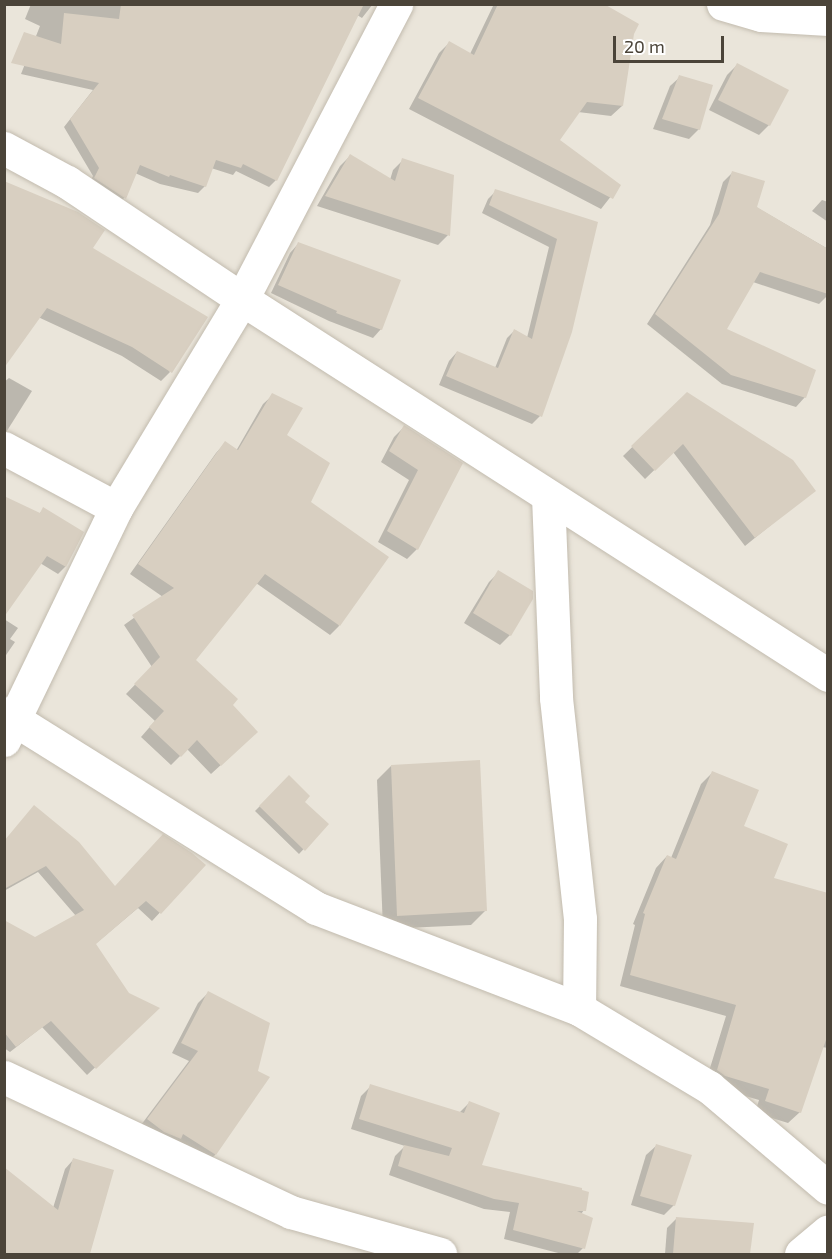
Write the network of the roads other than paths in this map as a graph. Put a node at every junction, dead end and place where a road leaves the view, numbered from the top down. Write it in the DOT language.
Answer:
graph roads {
  1 [pos="396,4"];
  2 [pos="723,4"];
  3 [pos="828,19"];
  4 [pos="4,148"];
  5 [pos="242,299"];
  6 [pos="4,448"];
  7 [pos="549,496"];
  8 [pos="116,507"];
  9 [pos="828,675"];
  10 [pos="8,723"];
  11 [pos="579,1008"];
  12 [pos="4,1077"];
  13 [pos="828,1188"];
  14 [pos="828,1231"];
  15 [pos="440,1254"];
  16 [pos="801,1254"];
  1 -- 5 [label="street"];
  2 -- 3 [label="street"];
  4 -- 5 [label="street"];
  5 -- 7 [label="street"];
  5 -- 8 [label="street"];
  6 -- 8 [label="street"];
  7 -- 9 [label="street"];
  7 -- 11 [label="street"];
  8 -- 10 [label="street"];
  10 -- 11 [label="street"];
  11 -- 13 [label="street"];
  12 -- 15 [label="street"];
  14 -- 16 [label="street"];
}
